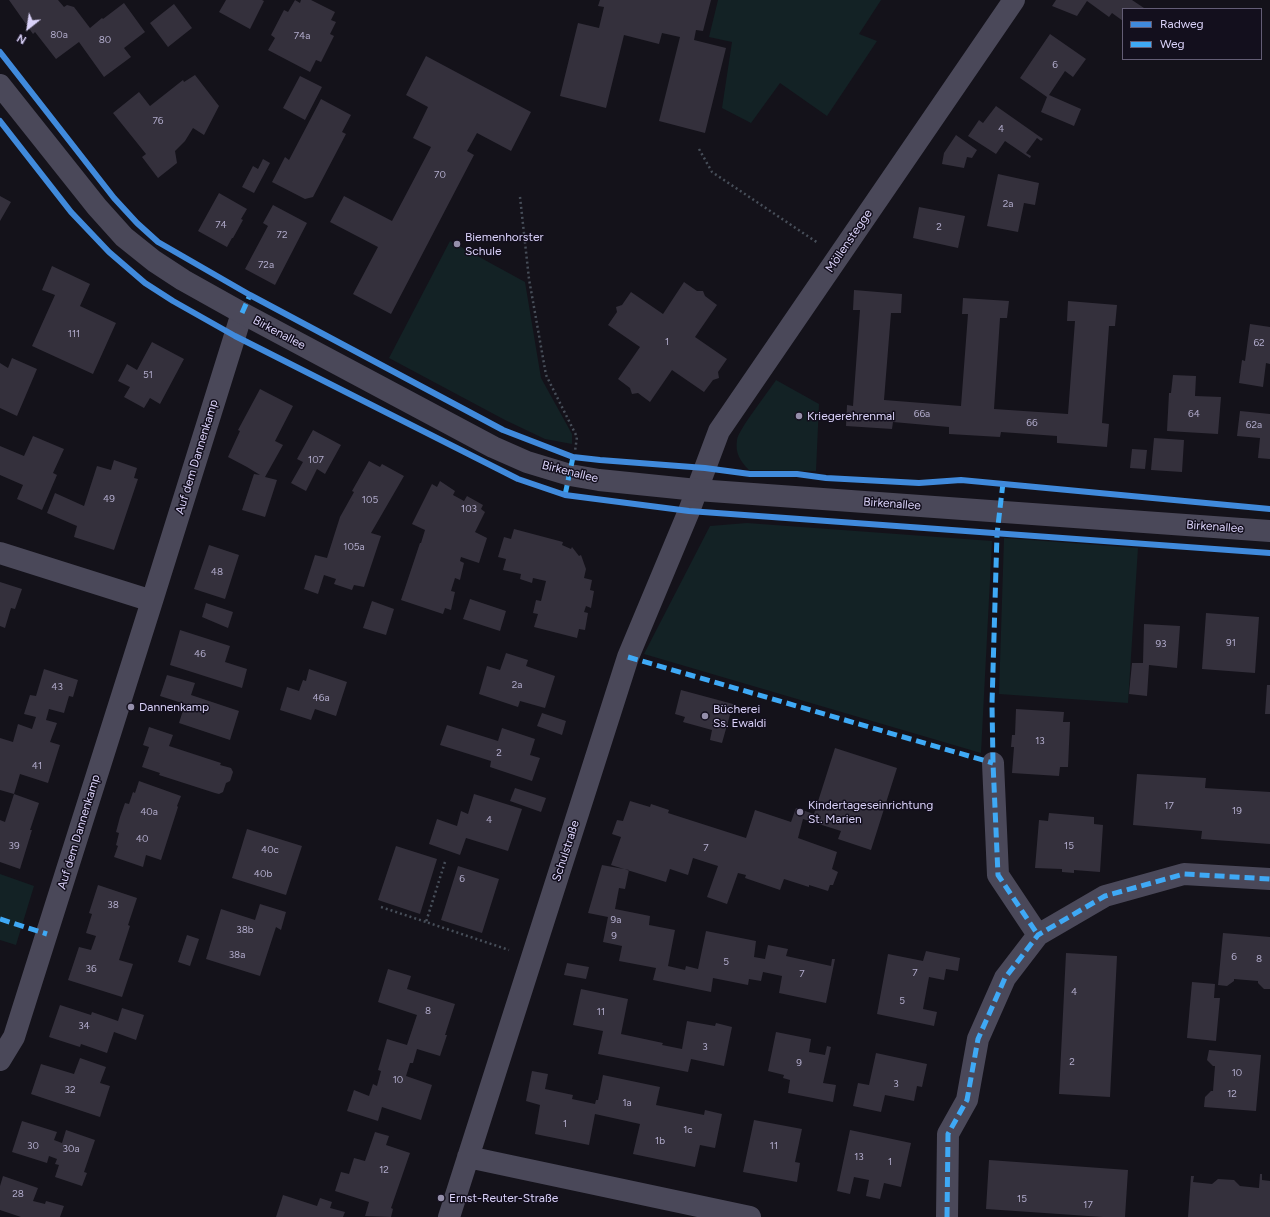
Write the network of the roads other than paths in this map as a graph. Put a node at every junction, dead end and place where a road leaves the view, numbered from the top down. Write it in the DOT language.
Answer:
graph roads {
  1 [pos="1014,0"];
  2 [pos="0,85"];
  3 [pos="242,313"];
  4 [pos="697,490"];
  5 [pos="1270,531"];
  6 [pos="0,554"];
  7 [pos="152,601"];
  8 [pos="993,763"];
  9 [pos="1270,879"];
  10 [pos="1038,935"];
  11 [pos="0,1060"];
  12 [pos="468,1157"];
  13 [pos="449,1217"];
  14 [pos="750,1217"];
  15 [pos="947,1217"];
  1 -- 4 [label="street, Möllenstegge"];
  2 -- 3 [label="street, Birkenallee"];
  3 -- 4 [label="street, Birkenallee"];
  3 -- 7 [label="street, Auf dem Dannenkamp"];
  4 -- 5 [label="street, Birkenallee"];
  4 -- 12 [label="street, Schulstraße"];
  6 -- 7 [label="street"];
  7 -- 11 [label="street, Auf dem Dannenkamp"];
  8 -- 10 [label="street"];
  9 -- 10 [label="street"];
  10 -- 15 [label="street"];
  12 -- 13 [label="street, Schulstraße"];
  12 -- 14 [label="street"];
}
